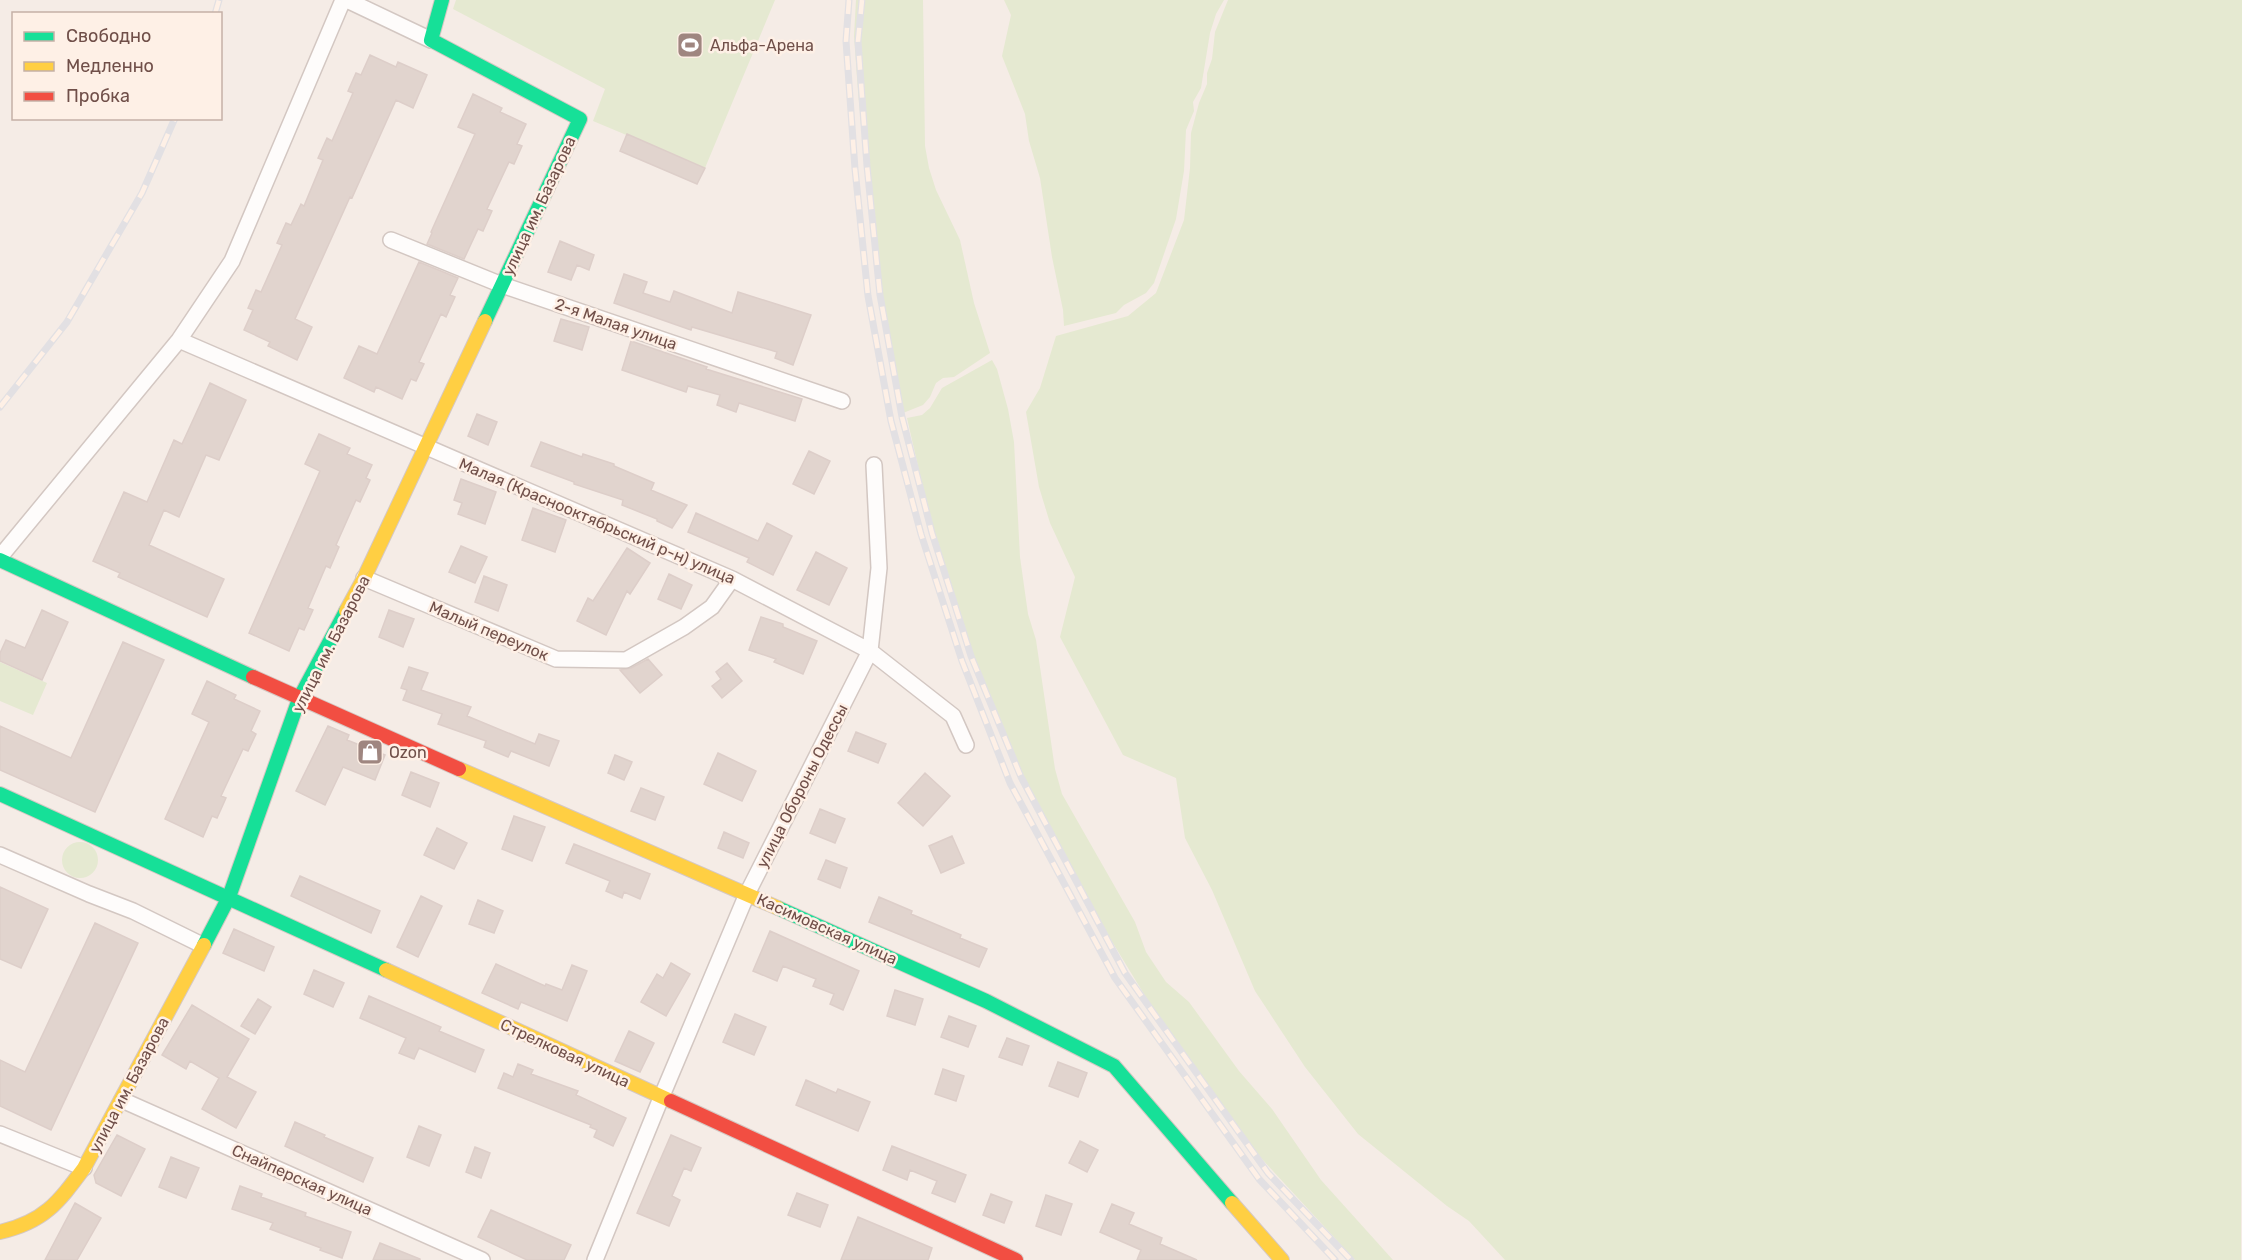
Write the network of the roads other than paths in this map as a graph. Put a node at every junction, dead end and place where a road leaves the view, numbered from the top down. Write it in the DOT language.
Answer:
graph roads {
  1 [pos="345,0"];
  2 [pos="442,0"];
  3 [pos="430,40"];
  4 [pos="392,240"];
  5 [pos="502,285"];
  6 [pos="179,340"];
  7 [pos="842,401"];
  8 [pos="426,447"];
  9 [pos="874,465"];
  10 [pos="0,558"];
  11 [pos="364,578"];
  12 [pos="732,579"];
  13 [pos="870,651"];
  14 [pos="299,699"];
  15 [pos="966,745"];
  16 [pos="0,794"];
  17 [pos="0,855"];
  18 [pos="747,894"];
  19 [pos="229,897"];
  20 [pos="202,945"];
  21 [pos="661,1098"];
  22 [pos="122,1100"];
  23 [pos="0,1134"];
  24 [pos="84,1168"];
  25 [pos="0,1232"];
  26 [pos="482,1260"];
  27 [pos="595,1260"];
  28 [pos="1016,1260"];
  29 [pos="1282,1260"];
  1 -- 3 [label="street"];
  1 -- 6 [label="street"];
  2 -- 3 [label="street"];
  3 -- 5 [label="street, улица им. Базарова"];
  4 -- 5 [label="street, 2-я Малая улица"];
  5 -- 7 [label="street, 2-я Малая улица"];
  5 -- 8 [label="street, улица им. Базарова"];
  6 -- 8 [label="street, Малая (Краснооктябрьский р-н) улица"];
  6 -- 10 [label="street"];
  8 -- 11 [label="street, улица им. Базарова"];
  8 -- 12 [label="street, Малая (Краснооктябрьский р-н) улица"];
  9 -- 13 [label="street, улица Обороны Одессы"];
  10 -- 14 [label="street, Касимовская улица"];
  11 -- 12 [label="street, Малый переулок"];
  11 -- 14 [label="street, улица им. Базарова"];
  12 -- 13 [label="street, Малая (Краснооктябрьский р-н) улица"];
  13 -- 15 [label="street, Малая (Краснооктябрьский р-н) улица"];
  13 -- 18 [label="street, улица Обороны Одессы"];
  14 -- 18 [label="street, Касимовская улица"];
  14 -- 19 [label="street, улица им. Базарова"];
  16 -- 19 [label="street, Стрелковая улица"];
  17 -- 20 [label="street"];
  18 -- 21 [label="street, улица Обороны Одессы"];
  18 -- 29 [label="street, Касимовская улица"];
  19 -- 20 [label="street, улица им. Базарова"];
  19 -- 21 [label="street, Стрелковая улица"];
  20 -- 22 [label="street, улица им. Базарова"];
  21 -- 27 [label="street, улица Обороны Одессы"];
  21 -- 28 [label="street, Стрелковая улица"];
  22 -- 24 [label="street, улица им. Базарова"];
  22 -- 26 [label="street, Снайперская улица"];
  23 -- 24 [label="street"];
  24 -- 25 [label="street, улица им. Базарова"];
}
